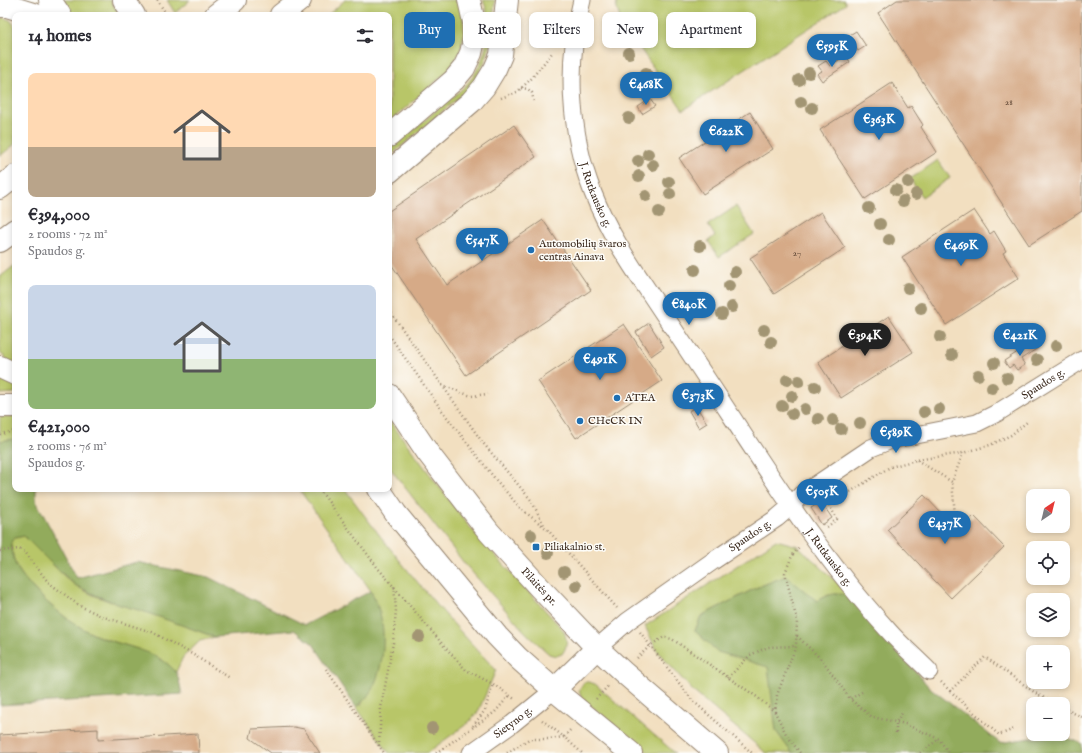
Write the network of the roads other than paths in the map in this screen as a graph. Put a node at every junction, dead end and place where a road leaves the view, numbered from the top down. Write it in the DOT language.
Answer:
graph roads {
  1 [pos="50,0"];
  2 [pos="235,0"];
  3 [pos="300,0"];
  4 [pos="469,0"];
  5 [pos="507,0"];
  6 [pos="582,0"];
  7 [pos="0,6"];
  8 [pos="26,12"];
  9 [pos="58,12"];
  10 [pos="220,12"];
  11 [pos="285,12"];
  12 [pos="392,133"];
  13 [pos="392,169"];
  14 [pos="12,178"];
  15 [pos="0,188"];
  16 [pos="12,232"];
  17 [pos="0,241"];
  18 [pos="1082,360"];
  19 [pos="0,367"];
  20 [pos="12,373"];
  21 [pos="392,399"];
  22 [pos="0,406"];
  23 [pos="12,406"];
  24 [pos="381,492"];
  25 [pos="791,506"];
  26 [pos="598,648"];
  27 [pos="929,670"];
  28 [pos="554,690"];
  29 [pos="471,753"];
  30 [pos="630,753"];
  31 [pos="717,753"];
  1 -- 9 [label="main road"];
  2 -- 10 [label="main road"];
  3 -- 11 [label="main road"];
  4 -- 12 [label="main road"];
  5 -- 13 [label="main road"];
  6 -- 25 [label="street, J. Rutkausko g."];
  7 -- 8 [label="main road"];
  14 -- 15 [label="main road"];
  16 -- 17 [label="main road"];
  18 -- 25 [label="street, Spaudos g."];
  19 -- 20 [label="main road"];
  21 -- 26 [label="main road, Pilaitės pr."];
  22 -- 23 [label="main road"];
  24 -- 28 [label="main road"];
  25 -- 26 [label="street, Spaudos g."];
  25 -- 27 [label="street, J. Rutkausko g."];
  26 -- 28 [label="main road"];
  26 -- 31 [label="main road, Pilaitės pr."];
  28 -- 29 [label="street, Sietyno g."];
  28 -- 30 [label="main road"];
}
